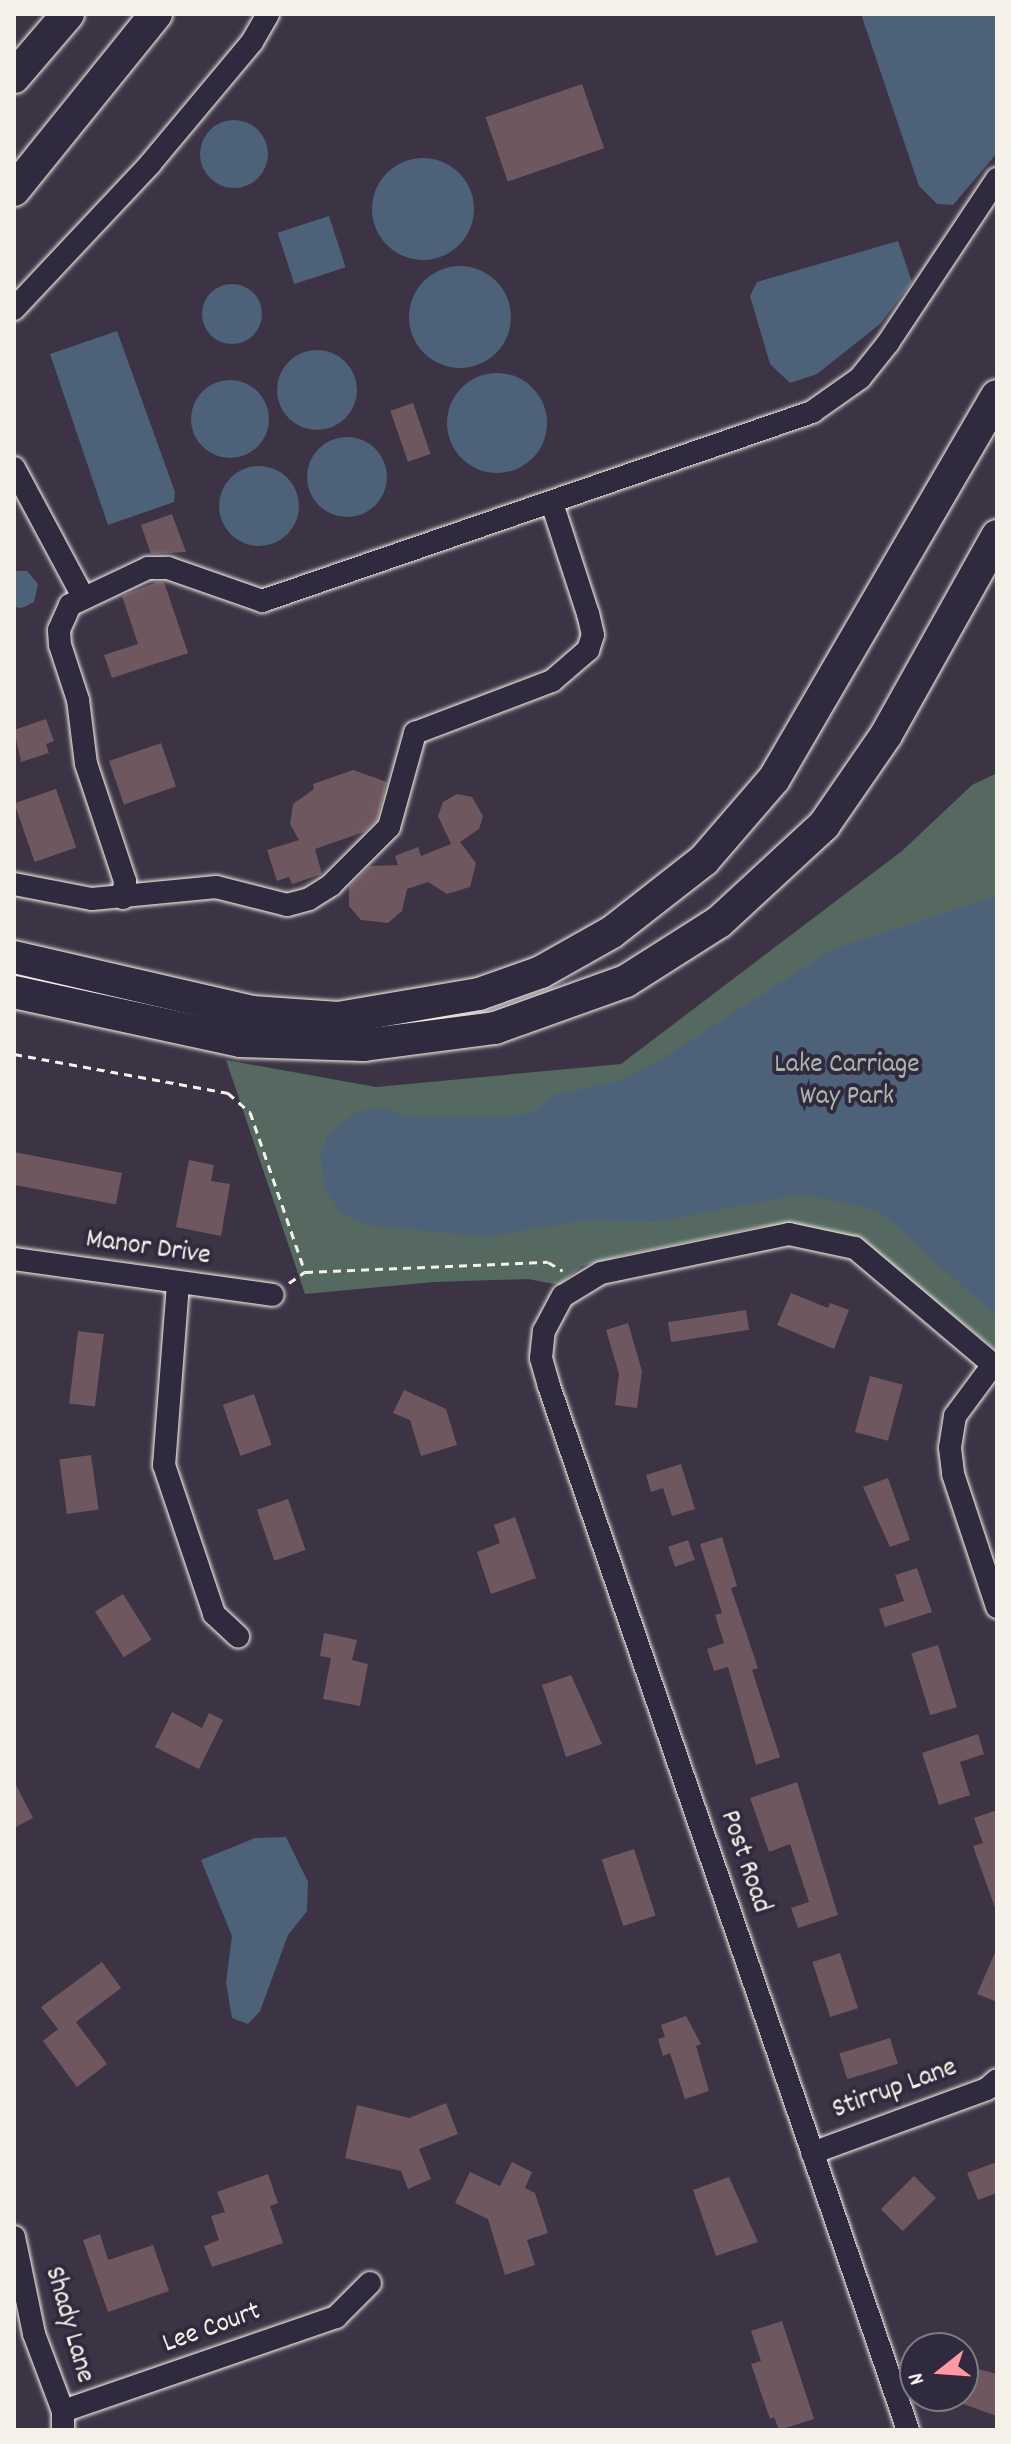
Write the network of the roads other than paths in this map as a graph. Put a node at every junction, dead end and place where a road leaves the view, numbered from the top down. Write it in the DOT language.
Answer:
graph roads {
  1 [pos="68,14"];
  2 [pos="156,14"];
  3 [pos="268,14"];
  4 [pos="14,77"];
  5 [pos="997,179"];
  6 [pos="14,190"];
  7 [pos="14,309"];
  8 [pos="997,396"];
  9 [pos="14,468"];
  10 [pos="552,503"];
  11 [pos="997,536"];
  12 [pos="82,595"];
  13 [pos="14,884"];
  14 [pos="123,898"];
  15 [pos="14,957"];
  16 [pos="14,992"];
  17 [pos="14,1259"];
  18 [pos="178,1284"];
  19 [pos="273,1295"];
  20 [pos="994,1367"];
  21 [pos="997,1607"];
  22 [pos="238,1636"];
  23 [pos="997,2080"];
  24 [pos="812,2153"];
  25 [pos="14,2237"];
  26 [pos="370,2283"];
  27 [pos="63,2421"];
  28 [pos="908,2430"];
  1 -- 4 [label="highway"];
  2 -- 6 [label="highway"];
  3 -- 7 [label="street"];
  5 -- 10 [label="street"];
  8 -- 15 [label="highway"];
  9 -- 12 [label="street"];
  10 -- 12 [label="street"];
  10 -- 14 [label="street"];
  11 -- 16 [label="highway"];
  12 -- 14 [label="street"];
  13 -- 14 [label="street"];
  17 -- 18 [label="street, Manor Drive"];
  18 -- 19 [label="street, Manor Drive"];
  18 -- 22 [label="street"];
  20 -- 21 [label="street"];
  20 -- 24 [label="street, Post Road"];
  23 -- 24 [label="street, Stirrup Lane"];
  24 -- 28 [label="street, Post Road"];
  25 -- 27 [label="street, Shady Lane"];
  26 -- 27 [label="street, Lee Court"];
}
